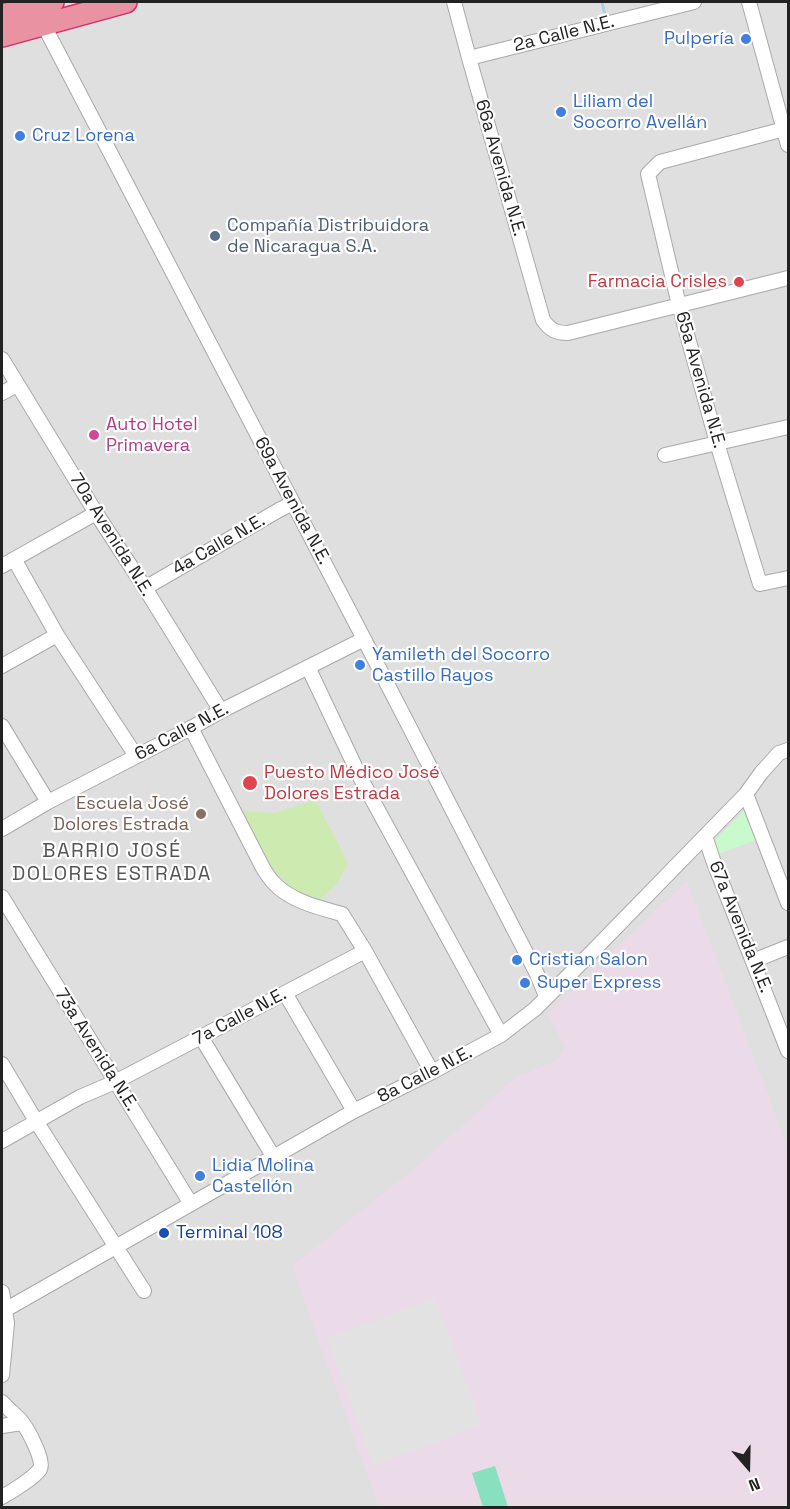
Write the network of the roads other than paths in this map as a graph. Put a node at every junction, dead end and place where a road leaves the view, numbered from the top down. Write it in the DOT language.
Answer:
graph roads {
  1 [pos="126,2"];
  2 [pos="454,2"];
  3 [pos="694,2"];
  4 [pos="749,2"];
  5 [pos="44,11"];
  6 [pos="2,15"];
  7 [pos="2,36"];
  8 [pos="469,58"];
  9 [pos="786,129"];
  10 [pos="789,145"];
  11 [pos="789,278"];
  12 [pos="679,304"];
  13 [pos="2,359"];
  14 [pos="17,385"];
  15 [pos="2,393"];
  16 [pos="789,427"];
  17 [pos="717,443"];
  18 [pos="665,455"];
  19 [pos="293,503"];
  20 [pos="96,513"];
  21 [pos="8,562"];
  22 [pos="789,578"];
  23 [pos="145,588"];
  24 [pos="57,634"];
  25 [pos="364,639"];
  26 [pos="2,666"];
  27 [pos="308,667"];
  28 [pos="221,711"];
  29 [pos="2,726"];
  30 [pos="191,728"];
  31 [pos="784,752"];
  32 [pos="136,756"];
  33 [pos="746,794"];
  34 [pos="48,802"];
  35 [pos="2,829"];
  36 [pos="705,836"];
  37 [pos="2,897"];
  38 [pos="789,903"];
  39 [pos="789,947"];
  40 [pos="365,951"];
  41 [pos="753,961"];
  42 [pos="285,993"];
  43 [pos="546,996"];
  44 [pos="501,1035"];
  45 [pos="201,1037"];
  46 [pos="789,1051"];
  47 [pos="2,1064"];
  48 [pos="432,1072"];
  49 [pos="115,1082"];
  50 [pos="354,1111"];
  51 [pos="36,1121"];
  52 [pos="2,1141"];
  53 [pos="273,1156"];
  54 [pos="191,1204"];
  55 [pos="116,1248"];
  56 [pos="144,1291"];
  57 [pos="2,1292"];
  58 [pos="5,1310"];
  59 [pos="2,1375"];
  60 [pos="2,1402"];
  61 [pos="22,1423"];
  62 [pos="2,1426"];
  63 [pos="2,1497"];
  1 -- 5 [label="highway"];
  2 -- 8 [label="street, 66a Avenida N.E."];
  3 -- 8 [label="street, 2a Calle N.E."];
  4 -- 9 [label="street"];
  5 -- 6 [label="highway"];
  5 -- 7 [label="highway"];
  5 -- 19 [label="street, 69a Avenida N.E."];
  8 -- 12 [label="street, 66a Avenida N.E."];
  9 -- 10 [label="street"];
  9 -- 12 [label="street, 65a Avenida N.E."];
  11 -- 12 [label="street"];
  12 -- 17 [label="street, 65a Avenida N.E."];
  13 -- 14 [label="street, 70a Avenida N.E."];
  14 -- 15 [label="street"];
  14 -- 20 [label="street, 70a Avenida N.E."];
  16 -- 17 [label="street"];
  17 -- 18 [label="street"];
  17 -- 22 [label="street, 65a Avenida N.E."];
  19 -- 23 [label="street, 4a Calle N.E."];
  19 -- 25 [label="street, 69a Avenida N.E."];
  20 -- 21 [label="street"];
  20 -- 23 [label="street, 70a Avenida N.E."];
  21 -- 24 [label="street"];
  23 -- 28 [label="street, 70a Avenida N.E."];
  24 -- 26 [label="street"];
  24 -- 32 [label="street"];
  25 -- 27 [label="street, 6a Calle N.E."];
  25 -- 43 [label="street, 69a Avenida N.E."];
  27 -- 28 [label="street, 6a Calle N.E."];
  27 -- 44 [label="street"];
  28 -- 30 [label="street, 6a Calle N.E."];
  29 -- 34 [label="street"];
  30 -- 32 [label="street, 6a Calle N.E."];
  30 -- 40 [label="street"];
  31 -- 33 [label="street, 8a Calle N.E."];
  32 -- 34 [label="street, 6a Calle N.E."];
  33 -- 36 [label="street, 8a Calle N.E."];
  33 -- 38 [label="street"];
  34 -- 35 [label="street, 6a Calle N.E."];
  36 -- 41 [label="street, 67a Avenida N.E."];
  36 -- 43 [label="street, 8a Calle N.E."];
  37 -- 49 [label="street, 73a Avenida N.E."];
  39 -- 41 [label="street"];
  40 -- 42 [label="street, 7a Calle N.E."];
  40 -- 48 [label="street"];
  41 -- 46 [label="street, 67a Avenida N.E."];
  42 -- 45 [label="street, 7a Calle N.E."];
  42 -- 50 [label="street"];
  43 -- 44 [label="street, 8a Calle N.E."];
  44 -- 48 [label="street, 8a Calle N.E."];
  45 -- 49 [label="street, 7a Calle N.E."];
  45 -- 53 [label="street"];
  47 -- 51 [label="street"];
  48 -- 50 [label="street, 8a Calle N.E."];
  49 -- 51 [label="street"];
  49 -- 54 [label="street, 73a Avenida N.E."];
  50 -- 53 [label="street, 8a Calle N.E."];
  51 -- 52 [label="street"];
  51 -- 55 [label="street"];
  53 -- 54 [label="street, 8a Calle N.E."];
  54 -- 55 [label="street, 8a Calle N.E."];
  55 -- 56 [label="street"];
  55 -- 58 [label="street, 8a Calle N.E."];
  57 -- 58 [label="street"];
  58 -- 59 [label="street"];
  60 -- 61 [label="street"];
  61 -- 62 [label="street"];
  61 -- 63 [label="street"];
}
